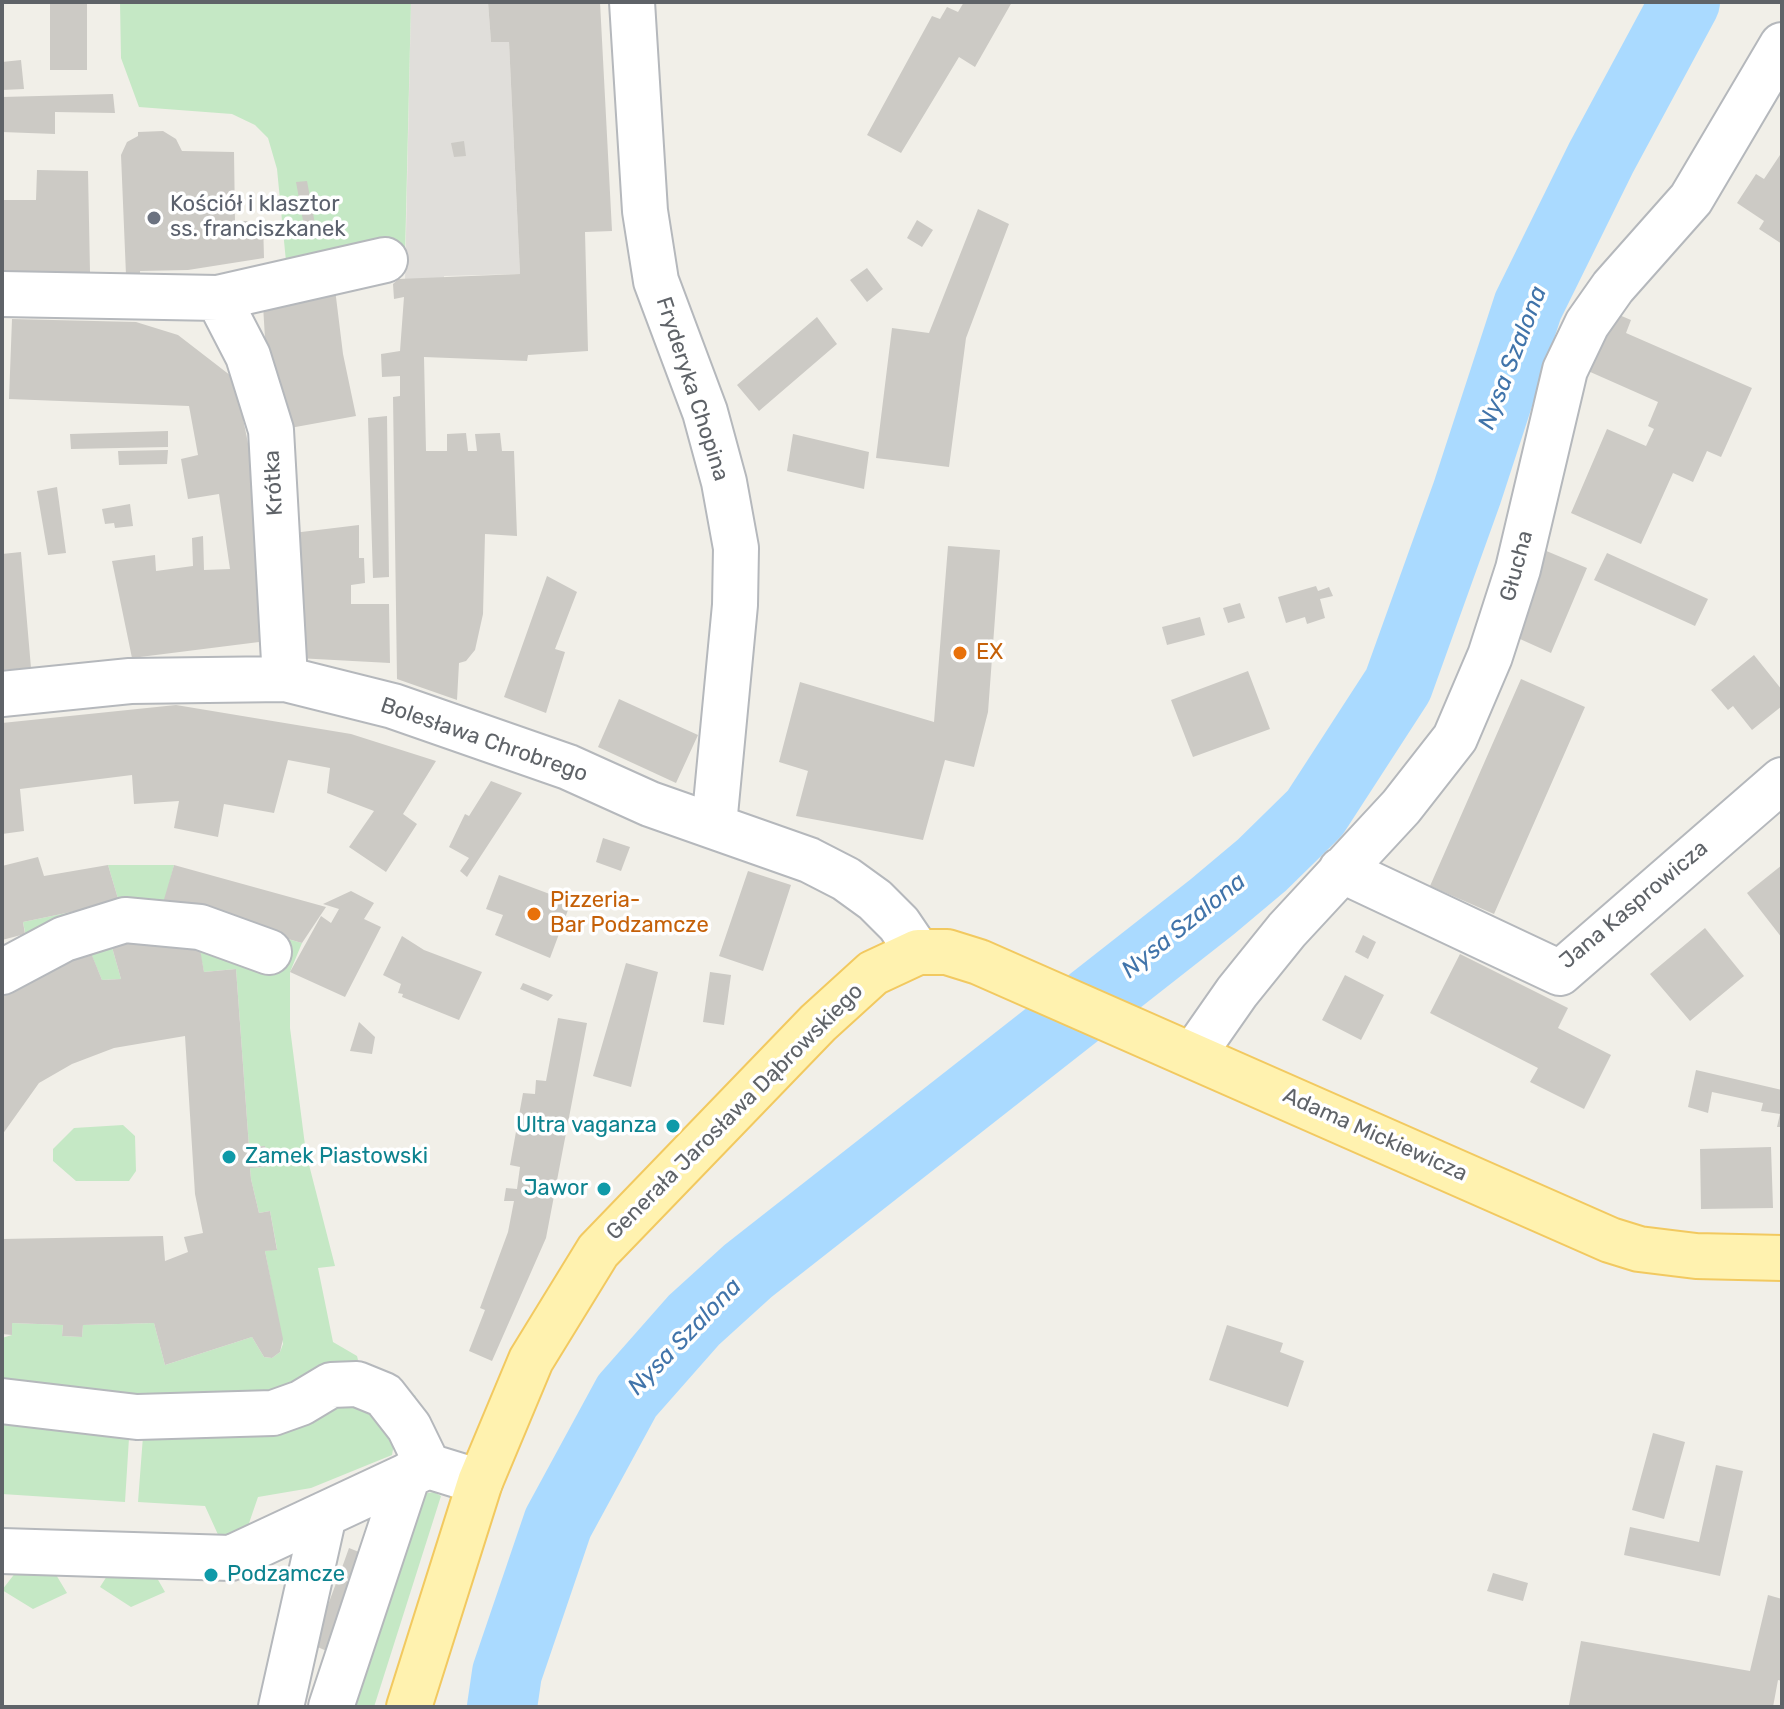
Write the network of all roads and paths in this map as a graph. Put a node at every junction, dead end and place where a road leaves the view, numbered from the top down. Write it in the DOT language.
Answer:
graph roads {
  1 [pos="632,2"];
  2 [pos="1782,45"];
  3 [pos="385,260"];
  4 [pos="2,294"];
  5 [pos="218,298"];
  6 [pos="285,679"];
  7 [pos="2,694"];
  8 [pos="1782,780"];
  9 [pos="714,825"];
  10 [pos="1341,870"];
  11 [pos="269,952"];
  12 [pos="918,952"];
  13 [pos="979,962"];
  14 [pos="2,972"];
  15 [pos="1181,1049"];
  16 [pos="1782,1258"];
  17 [pos="2,1401"];
  18 [pos="418,1471"];
  19 [pos="480,1482"];
  20 [pos="324,1515"];
  21 [pos="2,1551"];
  22 [pos="281,1707"];
  23 [pos="331,1707"];
  24 [pos="409,1707"];
  1 -- 9 [label="street, Fryderyka Chopina"];
  2 -- 10 [label="street, Głucha"];
  3 -- 5 [label="street"];
  4 -- 5 [label="street"];
  5 -- 6 [label="street, Krótka"];
  6 -- 7 [label="street, Bolesława Chrobrego"];
  6 -- 9 [label="street, Bolesława Chrobrego"];
  8 -- 10 [label="street, Jana Kasprowicza"];
  9 -- 12 [label="street, Bolesława Chrobrego"];
  10 -- 15 [label="street, Głucha"];
  11 -- 14 [label="street"];
  12 -- 13 [label="main road, Generała Jarosława Dąbrowskiego"];
  12 -- 19 [label="main road, Generała Jarosława Dąbrowskiego"];
  13 -- 15 [label="main road, Adama Mickiewicza"];
  15 -- 16 [label="main road, Adama Mickiewicza"];
  17 -- 18 [label="street"];
  18 -- 19 [label="street"];
  18 -- 20 [label="street"];
  18 -- 23 [label="street"];
  19 -- 24 [label="main road, Generała Jarosława Dąbrowskiego"];
  20 -- 21 [label="street"];
  20 -- 22 [label="street"];
}
